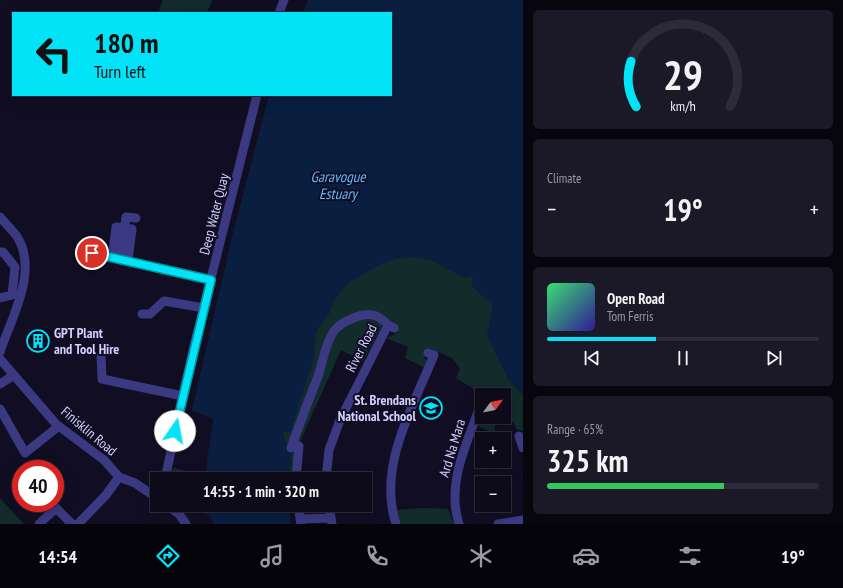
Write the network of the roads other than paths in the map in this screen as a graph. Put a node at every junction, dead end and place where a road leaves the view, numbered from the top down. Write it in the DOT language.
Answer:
graph roads {
  1 [pos="284,0"];
  2 [pos="280,12"];
  3 [pos="257,96"];
  4 [pos="0,217"];
  5 [pos="136,218"];
  6 [pos="124,228"];
  7 [pos="0,252"];
  8 [pos="92,253"];
  9 [pos="120,260"];
  10 [pos="211,280"];
  11 [pos="0,298"];
  12 [pos="204,308"];
  13 [pos="142,314"];
  14 [pos="0,352"];
  15 [pos="428,353"];
  16 [pos="101,355"];
  17 [pos="0,359"];
  18 [pos="14,375"];
  19 [pos="0,384"];
  20 [pos="183,396"];
  21 [pos="0,409"];
  22 [pos="475,419"];
  23 [pos="59,426"];
  24 [pos="519,436"];
  25 [pos="523,448"];
  26 [pos="167,472"];
  27 [pos="296,472"];
  28 [pos="327,472"];
  29 [pos="119,478"];
  30 [pos="150,493"];
  31 [pos="176,512"];
  32 [pos="299,512"];
  33 [pos="523,520"];
  34 [pos="331,521"];
  35 [pos="300,522"];
  36 [pos="39,524"];
  37 [pos="72,524"];
  38 [pos="78,524"];
  39 [pos="186,524"];
  40 [pos="396,524"];
  41 [pos="459,524"];
  42 [pos="498,524"];
  1 -- 2 [label="street"];
  3 -- 10 [label="street, Deep Water Quay"];
  4 -- 14 [label="street"];
  5 -- 6 [label="street"];
  6 -- 9 [label="street"];
  6 -- 9 [label="street"];
  7 -- 11 [label="street"];
  8 -- 9 [label="street"];
  9 -- 10 [label="street"];
  10 -- 12 [label="street, Deep Water Quay"];
  12 -- 13 [label="street"];
  12 -- 20 [label="street, Deep Water Quay"];
  15 -- 40 [label="street"];
  16 -- 20 [label="street"];
  17 -- 18 [label="street, Finisklin Road"];
  18 -- 19 [label="street"];
  18 -- 23 [label="street, Finisklin Road"];
  20 -- 26 [label="street, Deep Water Quay"];
  21 -- 23 [label="street"];
  22 -- 41 [label="street, Ard Na Mara"];
  23 -- 29 [label="street, Finisklin Road"];
  24 -- 25 [label="street"];
  27 -- 28 [label="street, River Road"];
  29 -- 30 [label="street"];
  29 -- 38 [label="street, Finisklin Road"];
  31 -- 39 [label="street"];
  32 -- 35 [label="street"];
  33 -- 42 [label="street"];
  34 -- 35 [label="street"];
  36 -- 37 [label="street"];
}
